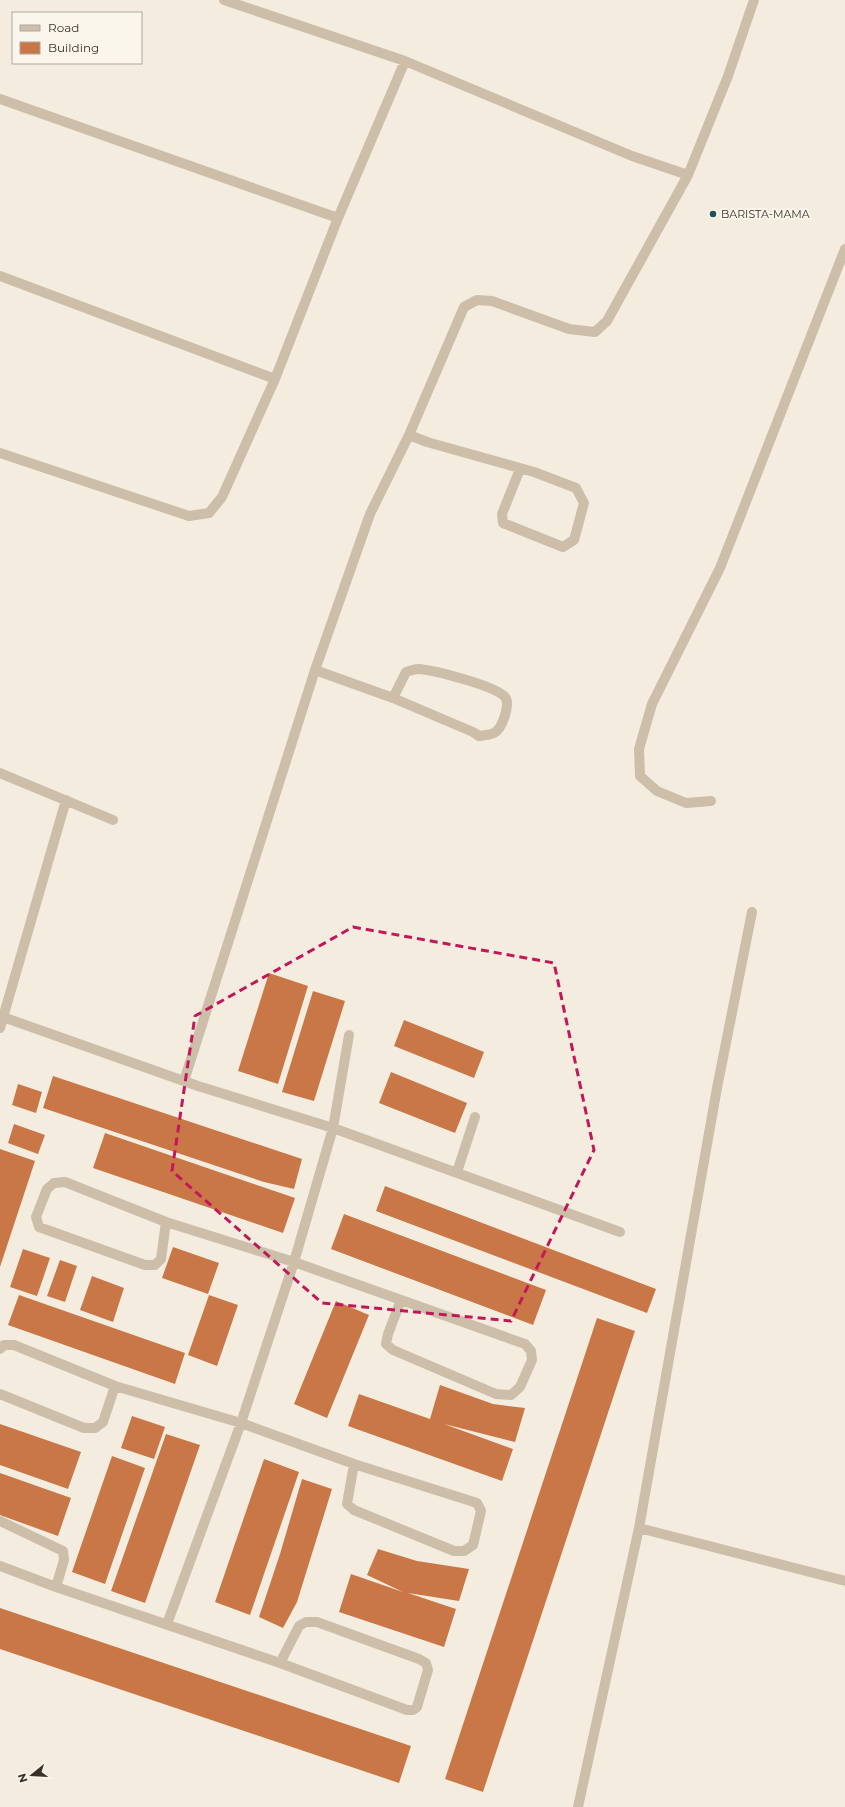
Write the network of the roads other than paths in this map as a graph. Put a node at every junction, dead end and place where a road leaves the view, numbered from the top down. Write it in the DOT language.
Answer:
graph roads {
  1 [pos="224,0"];
  2 [pos="754,0"];
  3 [pos="405,61"];
  4 [pos="0,99"];
  5 [pos="688,175"];
  6 [pos="338,218"];
  7 [pos="845,249"];
  8 [pos="0,276"];
  9 [pos="274,379"];
  10 [pos="409,435"];
  11 [pos="0,453"];
  12 [pos="520,468"];
  13 [pos="315,670"];
  14 [pos="393,698"];
  15 [pos="0,773"];
  16 [pos="66,800"];
  17 [pos="711,801"];
  18 [pos="113,820"];
  19 [pos="752,912"];
  20 [pos="2,1016"];
  21 [pos="0,1028"];
  22 [pos="349,1035"];
  23 [pos="184,1081"];
  24 [pos="475,1117"];
  25 [pos="333,1128"];
  26 [pos="457,1172"];
  27 [pos="166,1222"];
  28 [pos="620,1232"];
  29 [pos="294,1262"];
  30 [pos="401,1300"];
  31 [pos="0,1349"];
  32 [pos="115,1386"];
  33 [pos="0,1394"];
  34 [pos="241,1423"];
  35 [pos="354,1464"];
  36 [pos="0,1521"];
  37 [pos="639,1528"];
  38 [pos="0,1566"];
  39 [pos="845,1581"];
  40 [pos="56,1587"];
  41 [pos="167,1624"];
  42 [pos="280,1663"];
  43 [pos="578,1807"];
  1 -- 3 [label="street"];
  2 -- 5 [label="street"];
  3 -- 5 [label="street"];
  3 -- 6 [label="street"];
  4 -- 6 [label="street"];
  5 -- 10 [label="street"];
  6 -- 9 [label="street"];
  7 -- 17 [label="street"];
  8 -- 9 [label="street"];
  9 -- 11 [label="street"];
  10 -- 12 [label="street"];
  10 -- 13 [label="street"];
  12 -- 12 [label="street"];
  13 -- 14 [label="street"];
  13 -- 23 [label="street"];
  14 -- 14 [label="street"];
  15 -- 16 [label="street"];
  16 -- 18 [label="street"];
  16 -- 20 [label="street"];
  19 -- 37 [label="street"];
  20 -- 21 [label="street"];
  20 -- 23 [label="street"];
  22 -- 25 [label="street"];
  23 -- 25 [label="street"];
  24 -- 26 [label="street"];
  25 -- 26 [label="street"];
  25 -- 29 [label="street"];
  26 -- 28 [label="street"];
  27 -- 27 [label="street"];
  27 -- 29 [label="street"];
  29 -- 30 [label="street"];
  29 -- 34 [label="street"];
  30 -- 30 [label="street"];
  31 -- 32 [label="street"];
  32 -- 33 [label="street"];
  32 -- 34 [label="street"];
  34 -- 35 [label="street"];
  34 -- 41 [label="street"];
  35 -- 35 [label="street"];
  36 -- 40 [label="street"];
  37 -- 39 [label="street"];
  37 -- 43 [label="street"];
  38 -- 40 [label="street"];
  40 -- 41 [label="street"];
  41 -- 42 [label="street"];
  42 -- 42 [label="street"];
}
